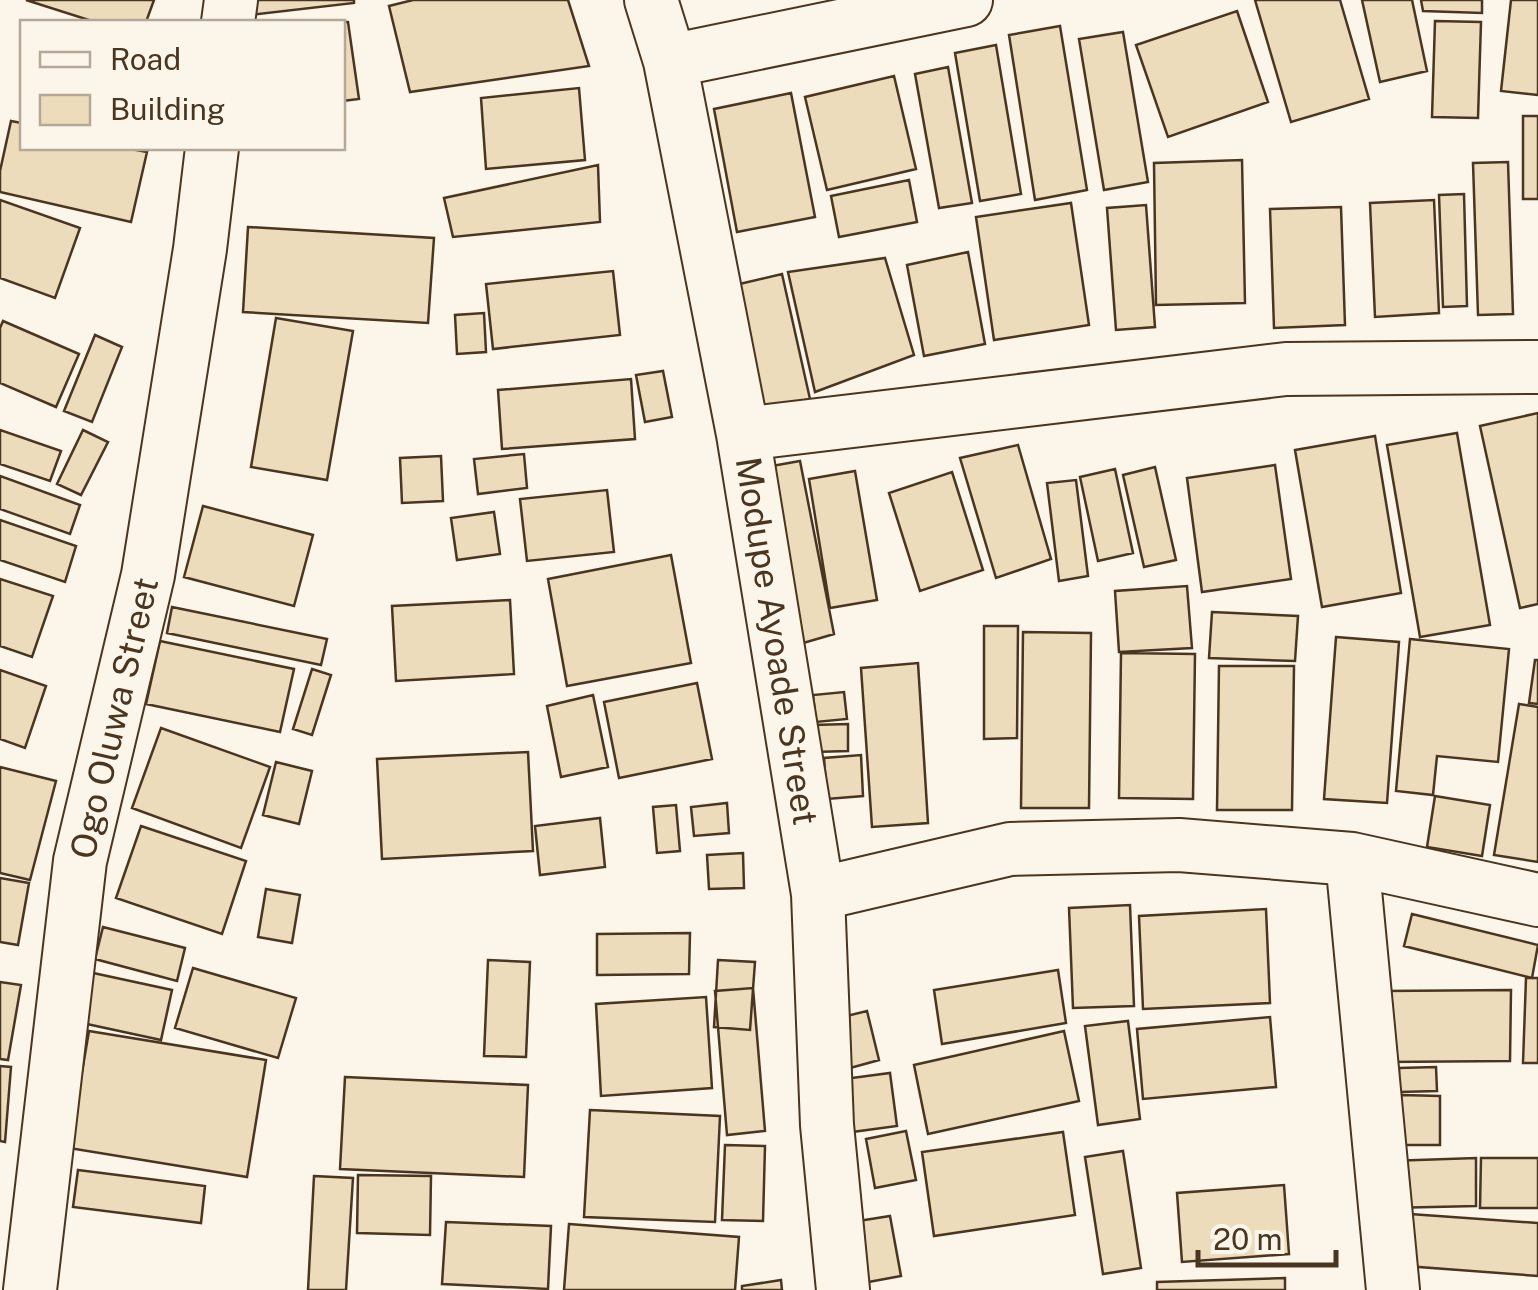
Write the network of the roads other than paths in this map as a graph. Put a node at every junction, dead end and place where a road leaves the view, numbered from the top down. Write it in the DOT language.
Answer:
graph roads {
  1 [pos="651,0"];
  2 [pos="966,0"];
  3 [pos="670,62"];
  4 [pos="212,150"];
  5 [pos="1538,367"];
  6 [pos="744,434"];
  7 [pos="1352,860"];
  8 [pos="818,894"];
  9 [pos="1538,900"];
  10 [pos="30,1290"];
  11 [pos="843,1290"];
  12 [pos="1393,1290"];
  1 -- 3 [label="street, Modupe Ayoade Street"];
  2 -- 3 [label="street"];
  3 -- 6 [label="street, Modupe Ayoade Street"];
  4 -- 10 [label="street, Ogo Oluwa Street"];
  5 -- 6 [label="street"];
  6 -- 8 [label="street, Modupe Ayoade Street"];
  7 -- 8 [label="street"];
  7 -- 9 [label="street"];
  7 -- 12 [label="street"];
  8 -- 11 [label="street, Modupe Ayoade Street"];
}
